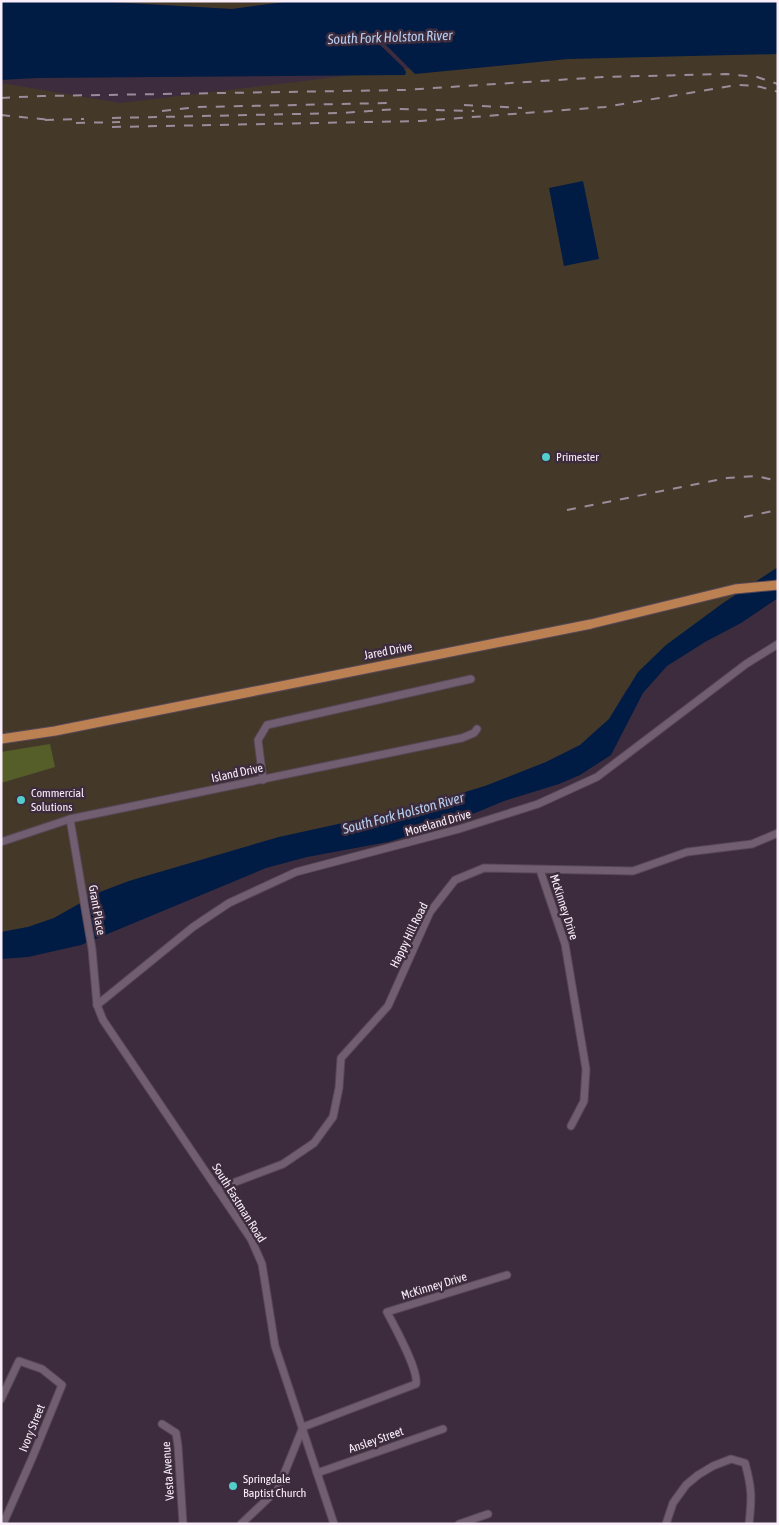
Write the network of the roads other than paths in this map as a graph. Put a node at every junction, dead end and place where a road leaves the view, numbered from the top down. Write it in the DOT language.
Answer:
graph roads {
  1 [pos="778,586"];
  2 [pos="778,644"];
  3 [pos="471,680"];
  4 [pos="477,728"];
  5 [pos="1,739"];
  6 [pos="263,780"];
  7 [pos="70,818"];
  8 [pos="778,833"];
  9 [pos="1,842"];
  10 [pos="540,870"];
  11 [pos="97,1005"];
  12 [pos="570,1126"];
  13 [pos="217,1189"];
  14 [pos="507,1275"];
  15 [pos="1,1399"];
  16 [pos="162,1424"];
  17 [pos="303,1427"];
  18 [pos="444,1429"];
  19 [pos="317,1473"];
  20 [pos="488,1514"];
  21 [pos="2,1524"];
  22 [pos="183,1524"];
  23 [pos="241,1524"];
  24 [pos="334,1524"];
  25 [pos="458,1524"];
  26 [pos="666,1524"];
  27 [pos="749,1524"];
  1 -- 5 [label="main road, Jared Drive"];
  2 -- 11 [label="street, Moreland Drive"];
  3 -- 6 [label="street"];
  4 -- 6 [label="street, Island Drive"];
  6 -- 7 [label="street, Island Drive"];
  7 -- 9 [label="street, Island Drive"];
  7 -- 11 [label="street, Grant Place"];
  8 -- 10 [label="street, Happy Hill Road"];
  10 -- 12 [label="street, McKinney Drive"];
  10 -- 13 [label="street, Happy Hill Road"];
  11 -- 13 [label="street, South Eastman Road"];
  13 -- 17 [label="street, South Eastman Road"];
  14 -- 17 [label="street, McKinney Drive"];
  15 -- 21 [label="street, Ivory Street"];
  16 -- 22 [label="street, Vesta Avenue"];
  17 -- 19 [label="street, South Eastman Road"];
  17 -- 23 [label="street"];
  18 -- 19 [label="street, Ansley Street"];
  19 -- 24 [label="street, South Eastman Road"];
  20 -- 25 [label="street"];
  26 -- 27 [label="street"];
}
